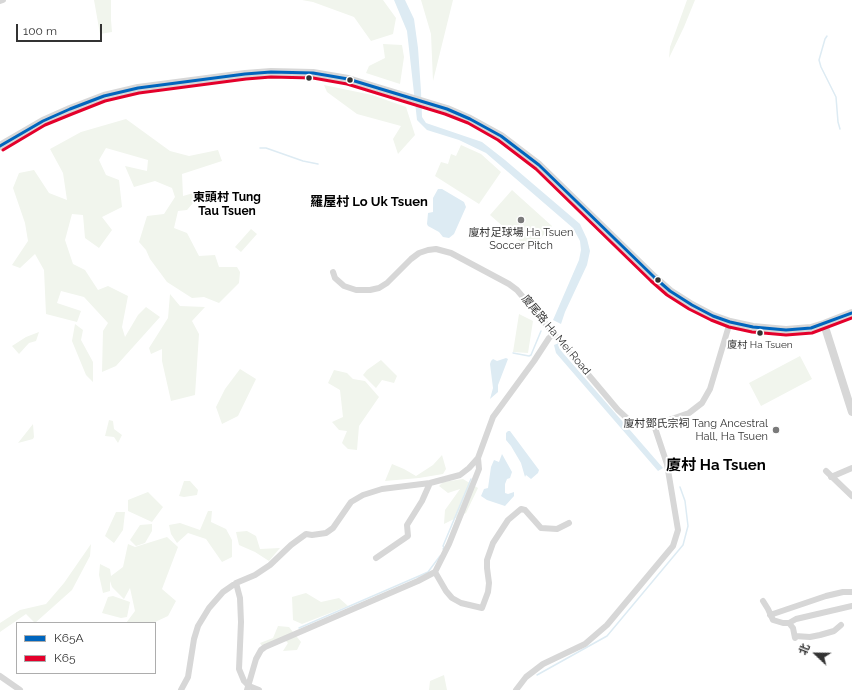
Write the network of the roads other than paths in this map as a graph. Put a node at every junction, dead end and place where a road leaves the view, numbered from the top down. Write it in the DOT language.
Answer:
graph roads {
  1 [pos="3,0"];
  2 [pos="0,1"];
  3 [pos="1,144"];
  4 [pos="333,272"];
  5 [pos="852,313"];
  6 [pos="730,322"];
  7 [pos="824,324"];
  8 [pos="555,333"];
  9 [pos="852,412"];
  10 [pos="654,425"];
  11 [pos="478,458"];
  12 [pos="852,468"];
  13 [pos="826,471"];
  14 [pos="831,477"];
  15 [pos="430,483"];
  16 [pos="852,496"];
  17 [pos="569,523"];
  18 [pos="376,558"];
  19 [pos="435,572"];
  20 [pos="236,583"];
  21 [pos="852,592"];
  22 [pos="763,602"];
  23 [pos="852,606"];
  24 [pos="770,615"];
  25 [pos="789,622"];
  26 [pos="841,625"];
  27 [pos="0,676"];
  28 [pos="248,688"];
  29 [pos="20,690"];
  30 [pos="181,690"];
  31 [pos="258,690"];
  32 [pos="516,690"];
  1 -- 2 [label="street"];
  3 -- 6 [label="street"];
  4 -- 8 [label="street, 廈尾路 Ha Mei Road"];
  5 -- 7 [label="street"];
  6 -- 7 [label="street"];
  6 -- 10 [label="street, 廈尾路 Ha Mei Road"];
  7 -- 9 [label="street"];
  8 -- 10 [label="street, 廈尾路 Ha Mei Road"];
  8 -- 11 [label="street"];
  10 -- 32 [label="street"];
  11 -- 15 [label="street"];
  11 -- 19 [label="street"];
  12 -- 14 [label="street"];
  13 -- 14 [label="street"];
  14 -- 16 [label="street"];
  15 -- 18 [label="street"];
  15 -- 20 [label="street"];
  17 -- 19 [label="street"];
  19 -- 28 [label="street"];
  20 -- 28 [label="street"];
  20 -- 30 [label="street"];
  21 -- 24 [label="street"];
  22 -- 24 [label="street"];
  23 -- 25 [label="street"];
  24 -- 25 [label="street"];
  25 -- 26 [label="street"];
  27 -- 29 [label="street"];
  28 -- 31 [label="street"];
}
